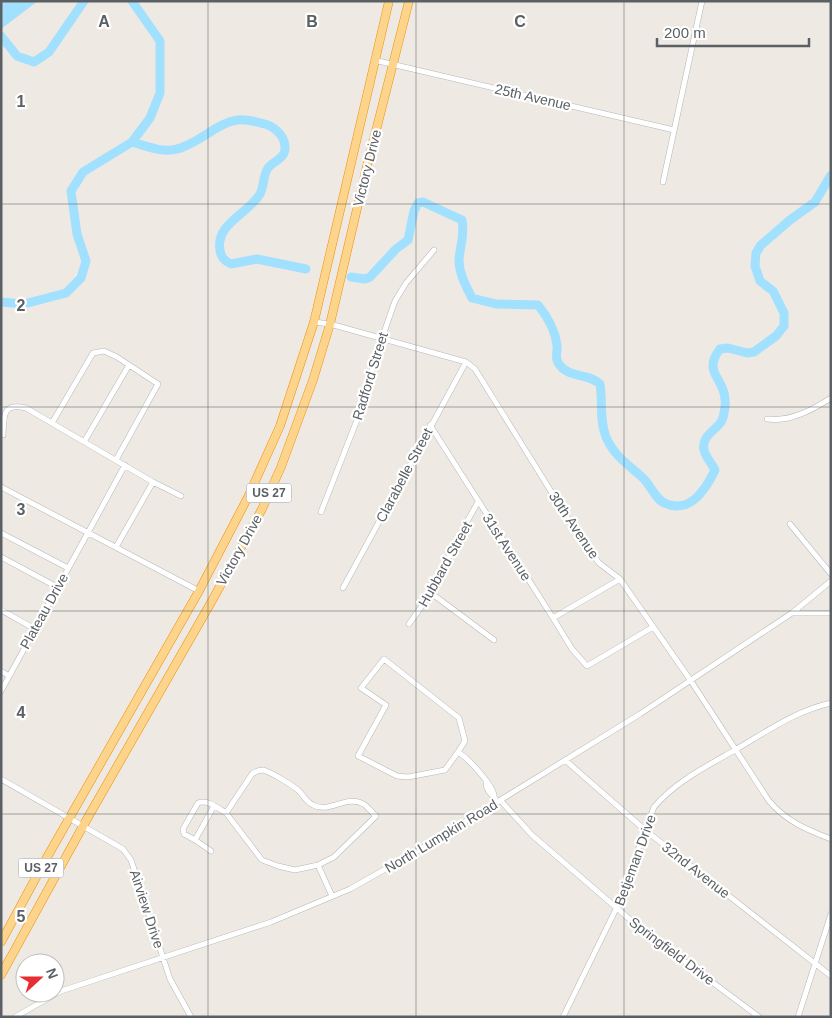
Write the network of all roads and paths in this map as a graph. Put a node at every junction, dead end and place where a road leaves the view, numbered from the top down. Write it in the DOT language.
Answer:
graph roads {
  1 [pos="389,1"];
  2 [pos="409,1"];
  3 [pos="702,1"];
  4 [pos="374,60"];
  5 [pos="392,64"];
  6 [pos="674,130"];
  7 [pos="663,182"];
  8 [pos="434,250"];
  9 [pos="314,322"];
  10 [pos="330,324"];
  11 [pos="382,338"];
  12 [pos="466,362"];
  13 [pos="129,365"];
  14 [pos="831,398"];
  15 [pos="767,419"];
  16 [pos="52,423"];
  17 [pos="430,426"];
  18 [pos="3,434"];
  19 [pos="84,442"];
  20 [pos="116,460"];
  21 [pos="125,466"];
  22 [pos="153,482"];
  23 [pos="1,487"];
  24 [pos="181,496"];
  25 [pos="478,502"];
  26 [pos="321,512"];
  27 [pos="790,524"];
  28 [pos="88,532"];
  29 [pos="1,533"];
  30 [pos="116,547"];
  31 [pos="1,557"];
  32 [pos="68,568"];
  33 [pos="831,574"];
  34 [pos="620,579"];
  35 [pos="831,582"];
  36 [pos="58,587"];
  37 [pos="343,588"];
  38 [pos="199,592"];
  39 [pos="431,593"];
  40 [pos="212,599"];
  41 [pos="1,610"];
  42 [pos="792,613"];
  43 [pos="831,613"];
  44 [pos="553,618"];
  45 [pos="409,624"];
  46 [pos="654,627"];
  47 [pos="35,629"];
  48 [pos="494,640"];
  49 [pos="1,671"];
  50 [pos="9,676"];
  51 [pos="691,681"];
  52 [pos="1,690"];
  53 [pos="831,703"];
  54 [pos="736,749"];
  55 [pos="458,752"];
  56 [pos="565,760"];
  57 [pos="1,779"];
  58 [pos="499,802"];
  59 [pos="214,806"];
  60 [pos="226,813"];
  61 [pos="69,819"];
  62 [pos="83,826"];
  63 [pos="645,830"];
  64 [pos="831,839"];
  65 [pos="195,840"];
  66 [pos="211,851"];
  67 [pos="318,865"];
  68 [pos="332,896"];
  69 [pos="617,907"];
  70 [pos="831,914"];
  71 [pos="1,942"];
  72 [pos="163,957"];
  73 [pos="814,963"];
  74 [pos="1,975"];
  75 [pos="831,976"];
  76 [pos="15,1017"];
  77 [pos="191,1017"];
  78 [pos="562,1017"];
  79 [pos="759,1017"];
  80 [pos="798,1017"];
  1 -- 4 [label="highway, Victory Drive / US 27"];
  2 -- 5 [label="highway, Victory Drive / US 27"];
  3 -- 6 [label="street"];
  4 -- 5 [label="street, 25th Avenue"];
  4 -- 9 [label="highway, Victory Drive / US 27"];
  5 -- 6 [label="street, 25th Avenue"];
  5 -- 10 [label="highway, Victory Drive / US 27"];
  6 -- 7 [label="street"];
  8 -- 11 [label="street, Radford Street"];
  9 -- 10 [label="street"];
  9 -- 38 [label="highway, Victory Drive / US 27"];
  10 -- 11 [label="street"];
  10 -- 40 [label="highway, Victory Drive / US 27"];
  11 -- 12 [label="street"];
  11 -- 26 [label="street, Radford Street"];
  12 -- 17 [label="street, Clarabelle Street"];
  12 -- 34 [label="street, 30th Avenue"];
  13 -- 16 [label="street"];
  13 -- 19 [label="street"];
  13 -- 20 [label="street"];
  14 -- 15 [label="street"];
  16 -- 18 [label="street"];
  16 -- 19 [label="street"];
  17 -- 25 [label="street, 31st Avenue"];
  17 -- 37 [label="street, Clarabelle Street"];
  19 -- 20 [label="street"];
  20 -- 21 [label="street"];
  21 -- 22 [label="street"];
  21 -- 28 [label="street, Plateau Drive"];
  22 -- 24 [label="street"];
  22 -- 30 [label="street"];
  23 -- 28 [label="street"];
  25 -- 39 [label="street, Hubbard Street"];
  25 -- 44 [label="street, 31st Avenue"];
  27 -- 33 [label="street"];
  28 -- 30 [label="street"];
  28 -- 32 [label="street, Plateau Drive"];
  29 -- 32 [label="street"];
  30 -- 38 [label="street"];
  31 -- 36 [label="street"];
  32 -- 36 [label="street, Plateau Drive"];
  34 -- 44 [label="street"];
  34 -- 46 [label="street, 30th Avenue"];
  35 -- 42 [label="street, North Lumpkin Road"];
  36 -- 47 [label="street, Plateau Drive"];
  38 -- 40 [label="highway"];
  38 -- 61 [label="highway, Victory Drive / US 27"];
  39 -- 45 [label="street, Hubbard Street"];
  39 -- 48 [label="street"];
  40 -- 62 [label="highway, Victory Drive / US 27"];
  41 -- 47 [label="street"];
  42 -- 43 [label="street"];
  42 -- 51 [label="street, North Lumpkin Road"];
  44 -- 46 [label="street, 31st Avenue"];
  46 -- 51 [label="street, 30th Avenue"];
  47 -- 50 [label="street, Plateau Drive"];
  49 -- 50 [label="street"];
  50 -- 52 [label="street, Plateau Drive"];
  51 -- 54 [label="street, 30th Avenue"];
  51 -- 56 [label="street, North Lumpkin Road"];
  53 -- 54 [label="street, Betjeman Drive"];
  54 -- 63 [label="street, Betjeman Drive"];
  54 -- 64 [label="street, 30th Avenue"];
  55 -- 55 [label="street"];
  55 -- 58 [label="street, Springfield Drive"];
  56 -- 58 [label="street, North Lumpkin Road"];
  56 -- 63 [label="street, 32nd Avenue"];
  57 -- 61 [label="street, Airview Drive"];
  58 -- 68 [label="street, North Lumpkin Road"];
  58 -- 69 [label="street, Springfield Drive"];
  59 -- 60 [label="street"];
  59 -- 65 [label="street"];
  59 -- 65 [label="street"];
  60 -- 67 [label="street"];
  60 -- 67 [label="street"];
  61 -- 62 [label="street, Airview Drive"];
  61 -- 71 [label="highway, Victory Drive / US 27"];
  62 -- 72 [label="street, Airview Drive"];
  62 -- 74 [label="highway, Victory Drive / US 27"];
  63 -- 69 [label="street, Betjeman Drive"];
  63 -- 73 [label="street, 32nd Avenue"];
  65 -- 66 [label="street"];
  67 -- 68 [label="street"];
  68 -- 72 [label="street, North Lumpkin Road"];
  69 -- 78 [label="street, Betjeman Drive"];
  69 -- 79 [label="street, Springfield Drive"];
  70 -- 73 [label="street"];
  72 -- 76 [label="street, North Lumpkin Road"];
  72 -- 77 [label="street, Airview Drive"];
  73 -- 75 [label="street, 32nd Avenue"];
  73 -- 80 [label="street"];
}
